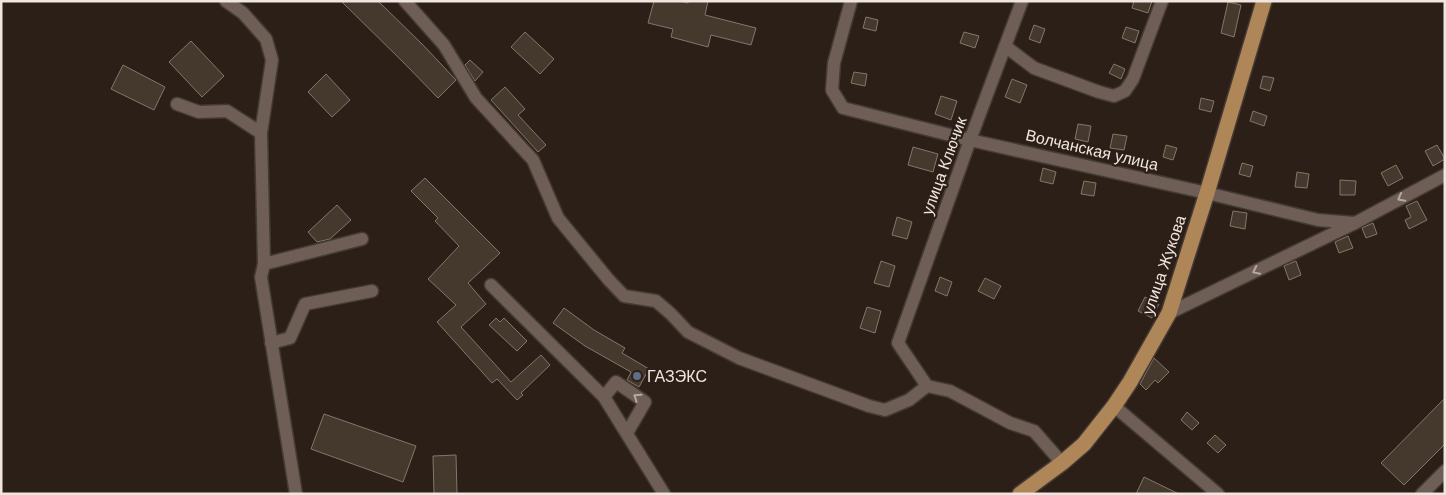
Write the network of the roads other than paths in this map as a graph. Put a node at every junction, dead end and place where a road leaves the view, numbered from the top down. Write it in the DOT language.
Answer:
graph roads {
  1 [pos="226,1"];
  2 [pos="404,1"];
  3 [pos="851,1"];
  4 [pos="1022,1"];
  5 [pos="1162,1"];
  6 [pos="1264,1"];
  7 [pos="1005,46"];
  8 [pos="177,104"];
  9 [pos="261,133"];
  10 [pos="970,140"];
  11 [pos="1445,175"];
  12 [pos="1207,193"];
  13 [pos="1355,223"];
  14 [pos="362,239"];
  15 [pos="264,264"];
  16 [pos="491,285"];
  17 [pos="372,291"];
  18 [pos="1169,313"];
  19 [pos="271,343"];
  20 [pos="927,386"];
  21 [pos="604,397"];
  22 [pos="1114,406"];
  23 [pos="627,434"];
  24 [pos="1062,463"];
  25 [pos="1445,471"];
  26 [pos="296,494"];
  27 [pos="664,494"];
  28 [pos="1020,494"];
  29 [pos="1218,494"];
  30 [pos="1422,494"];
  1 -- 9 [label="street"];
  2 -- 20 [label="street"];
  3 -- 10 [label="street, Волчанская улица"];
  4 -- 7 [label="street, улица Ключик"];
  5 -- 7 [label="street"];
  6 -- 12 [label="main road, улица Жукова"];
  7 -- 10 [label="street, улица Ключик"];
  8 -- 9 [label="street"];
  9 -- 15 [label="street"];
  10 -- 12 [label="street, Волчанская улица"];
  10 -- 20 [label="street, улица Ключик"];
  11 -- 13 [label="street, one-way"];
  12 -- 13 [label="street, Волчанская улица"];
  12 -- 18 [label="main road, улица Жукова"];
  13 -- 18 [label="street, one-way"];
  14 -- 15 [label="street"];
  15 -- 19 [label="street"];
  16 -- 21 [label="street"];
  17 -- 19 [label="street"];
  18 -- 22 [label="main road, улица Жукова"];
  19 -- 26 [label="street"];
  20 -- 24 [label="street"];
  21 -- 23 [label="street"];
  23 -- 21 [label="street, one-way"];
  22 -- 24 [label="main road, улица Жукова"];
  22 -- 29 [label="street"];
  23 -- 27 [label="street"];
  24 -- 28 [label="main road, улица Жукова"];
  25 -- 30 [label="street"];
}
